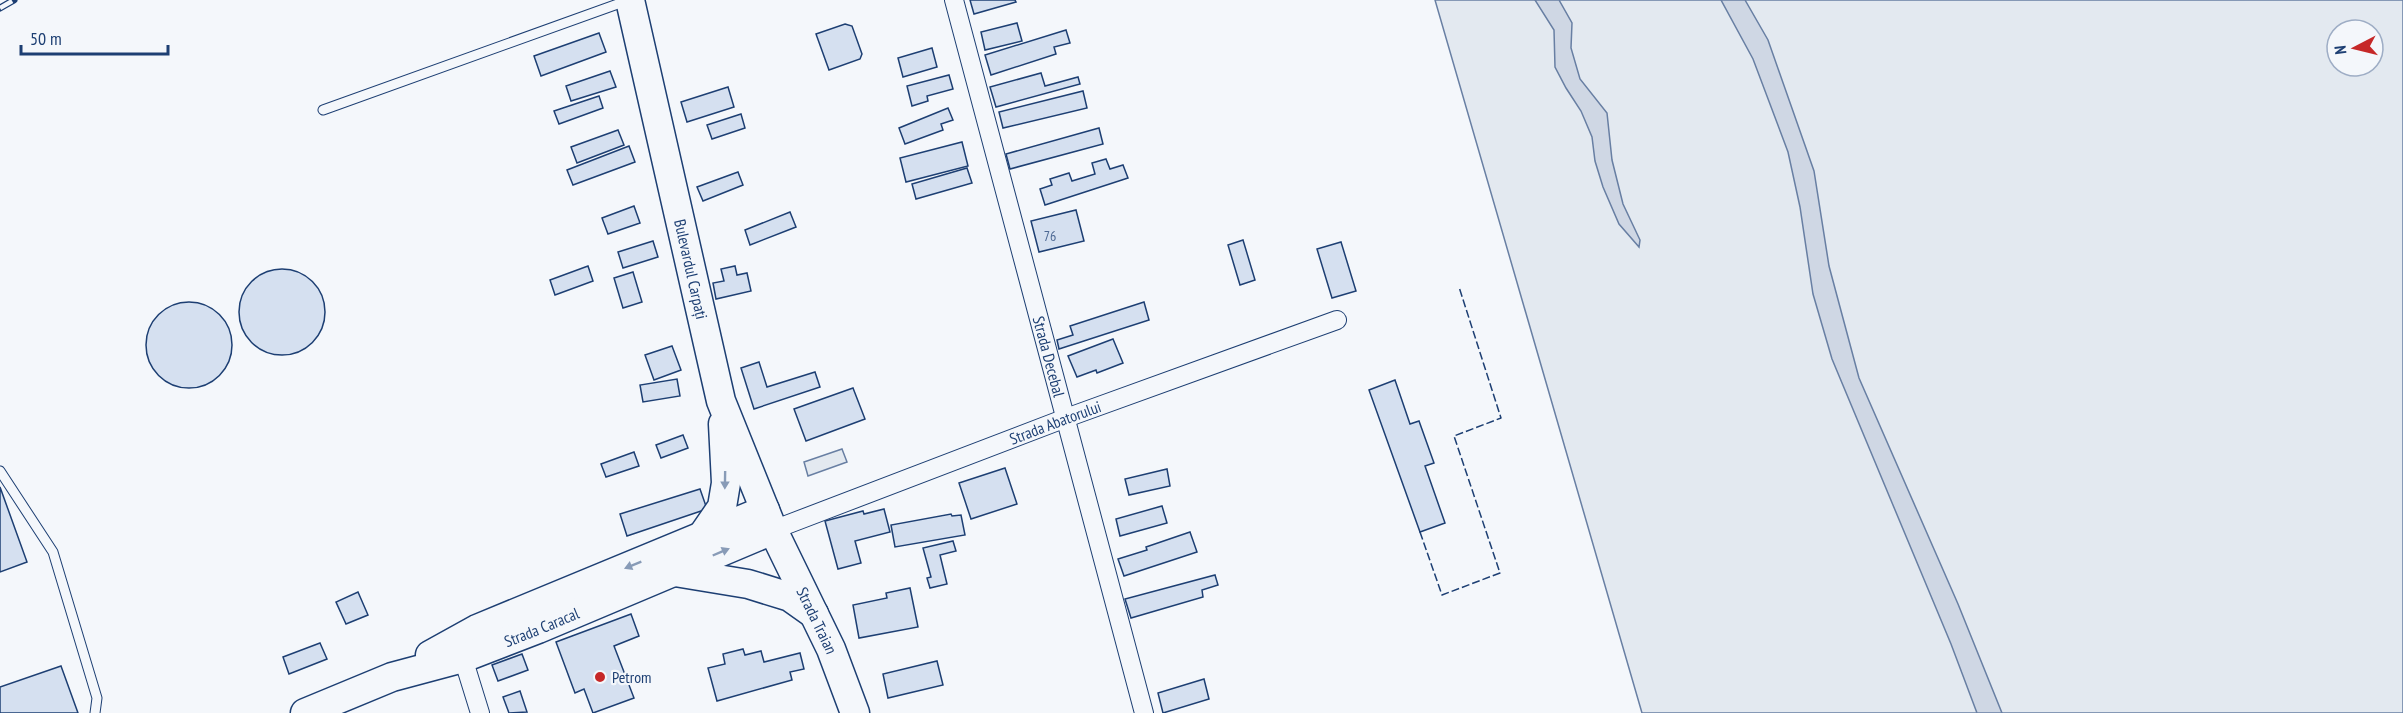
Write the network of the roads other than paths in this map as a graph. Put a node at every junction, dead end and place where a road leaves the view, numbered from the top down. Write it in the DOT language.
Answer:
graph roads {
  1 [pos="630,0"];
  2 [pos="954,0"];
  3 [pos="323,110"];
  4 [pos="1337,320"];
  5 [pos="721,401"];
  6 [pos="1066,418"];
  7 [pos="0,471"];
  8 [pos="769,520"];
  9 [pos="702,536"];
  10 [pos="671,561"];
  11 [pos="544,614"];
  12 [pos="814,614"];
  13 [pos="463,658"];
  14 [pos="392,677"];
  15 [pos="95,713"];
  16 [pos="305,713"];
  17 [pos="480,713"];
  18 [pos="855,713"];
  19 [pos="1144,713"];
  1 -- 3 [label="lane"];
  1 -- 5 [label="main road, Bulevardul Carpați"];
  2 -- 6 [label="street, Strada Decebal"];
  4 -- 6 [label="street, Strada Abatorului"];
  5 -- 8 [label="main road, Bulevardul Carpați"];
  5 -- 9 [label="main road, one-way"];
  6 -- 8 [label="street, Strada Abatorului"];
  6 -- 19 [label="street, Strada Decebal"];
  7 -- 15 [label="lane"];
  8 -- 9 [label="main road"];
  10 -- 8 [label="main road, Strada Caracal, one-way"];
  8 -- 12 [label="main road, Strada Traian"];
  9 -- 10 [label="main road"];
  10 -- 11 [label="main road, Strada Caracal"];
  10 -- 12 [label="main road"];
  11 -- 13 [label="main road, Strada Caracal"];
  11 -- 14 [label="main road"];
  12 -- 18 [label="main road, Strada Traian"];
  13 -- 14 [label="main road, Strada Caracal"];
  13 -- 17 [label="street"];
  14 -- 16 [label="main road, Strada Caracal"];
}
